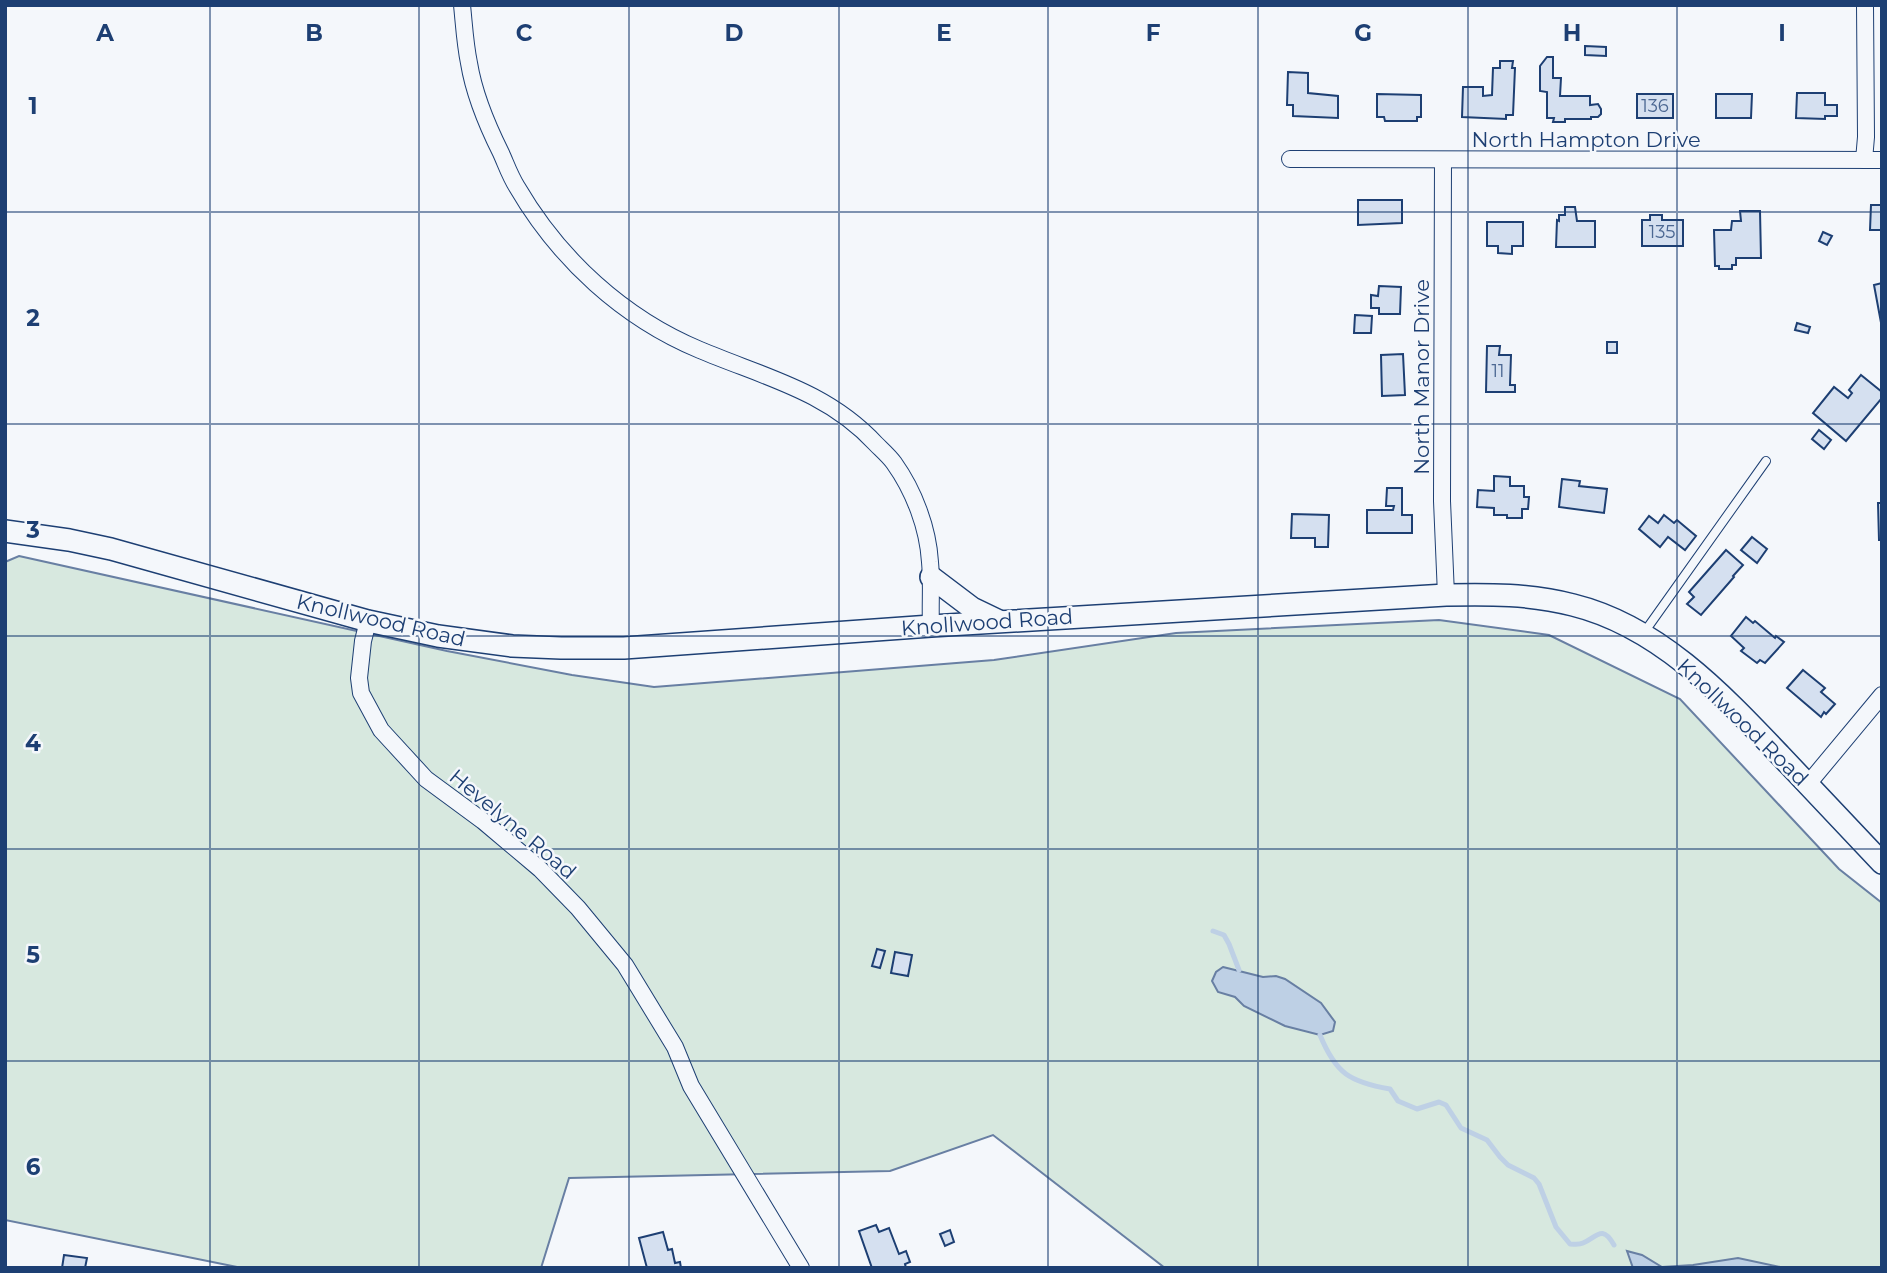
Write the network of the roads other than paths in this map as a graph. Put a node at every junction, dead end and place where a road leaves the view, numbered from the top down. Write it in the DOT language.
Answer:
graph roads {
  1 [pos="462,5"];
  2 [pos="1865,5"];
  3 [pos="1290,159"];
  4 [pos="1443,160"];
  5 [pos="1864,160"];
  6 [pos="1882,160"];
  7 [pos="1766,461"];
  8 [pos="5,531"];
  9 [pos="931,577"];
  10 [pos="1446,595"];
  11 [pos="368,621"];
  12 [pos="1001,621"];
  13 [pos="931,626"];
  14 [pos="1643,634"];
  15 [pos="1882,695"];
  16 [pos="1808,784"];
  17 [pos="1882,863"];
  18 [pos="801,1268"];
  1 -- 9 [label="street"];
  2 -- 5 [label="street"];
  3 -- 4 [label="street, North Hampton Drive"];
  4 -- 5 [label="street, North Hampton Drive"];
  4 -- 10 [label="street, North Manor Drive"];
  5 -- 6 [label="street, North Hampton Drive"];
  7 -- 14 [label="lane"];
  8 -- 11 [label="main road, Knollwood Road"];
  9 -- 12 [label="main road"];
  9 -- 13 [label="street"];
  10 -- 12 [label="main road, Knollwood Road"];
  10 -- 14 [label="main road, Knollwood Road"];
  11 -- 13 [label="main road, Knollwood Road"];
  11 -- 18 [label="street, Hevelyne Road"];
  12 -- 13 [label="main road, Knollwood Road"];
  14 -- 16 [label="main road, Knollwood Road"];
  15 -- 16 [label="street"];
  16 -- 17 [label="main road, Knollwood Road"];
}
